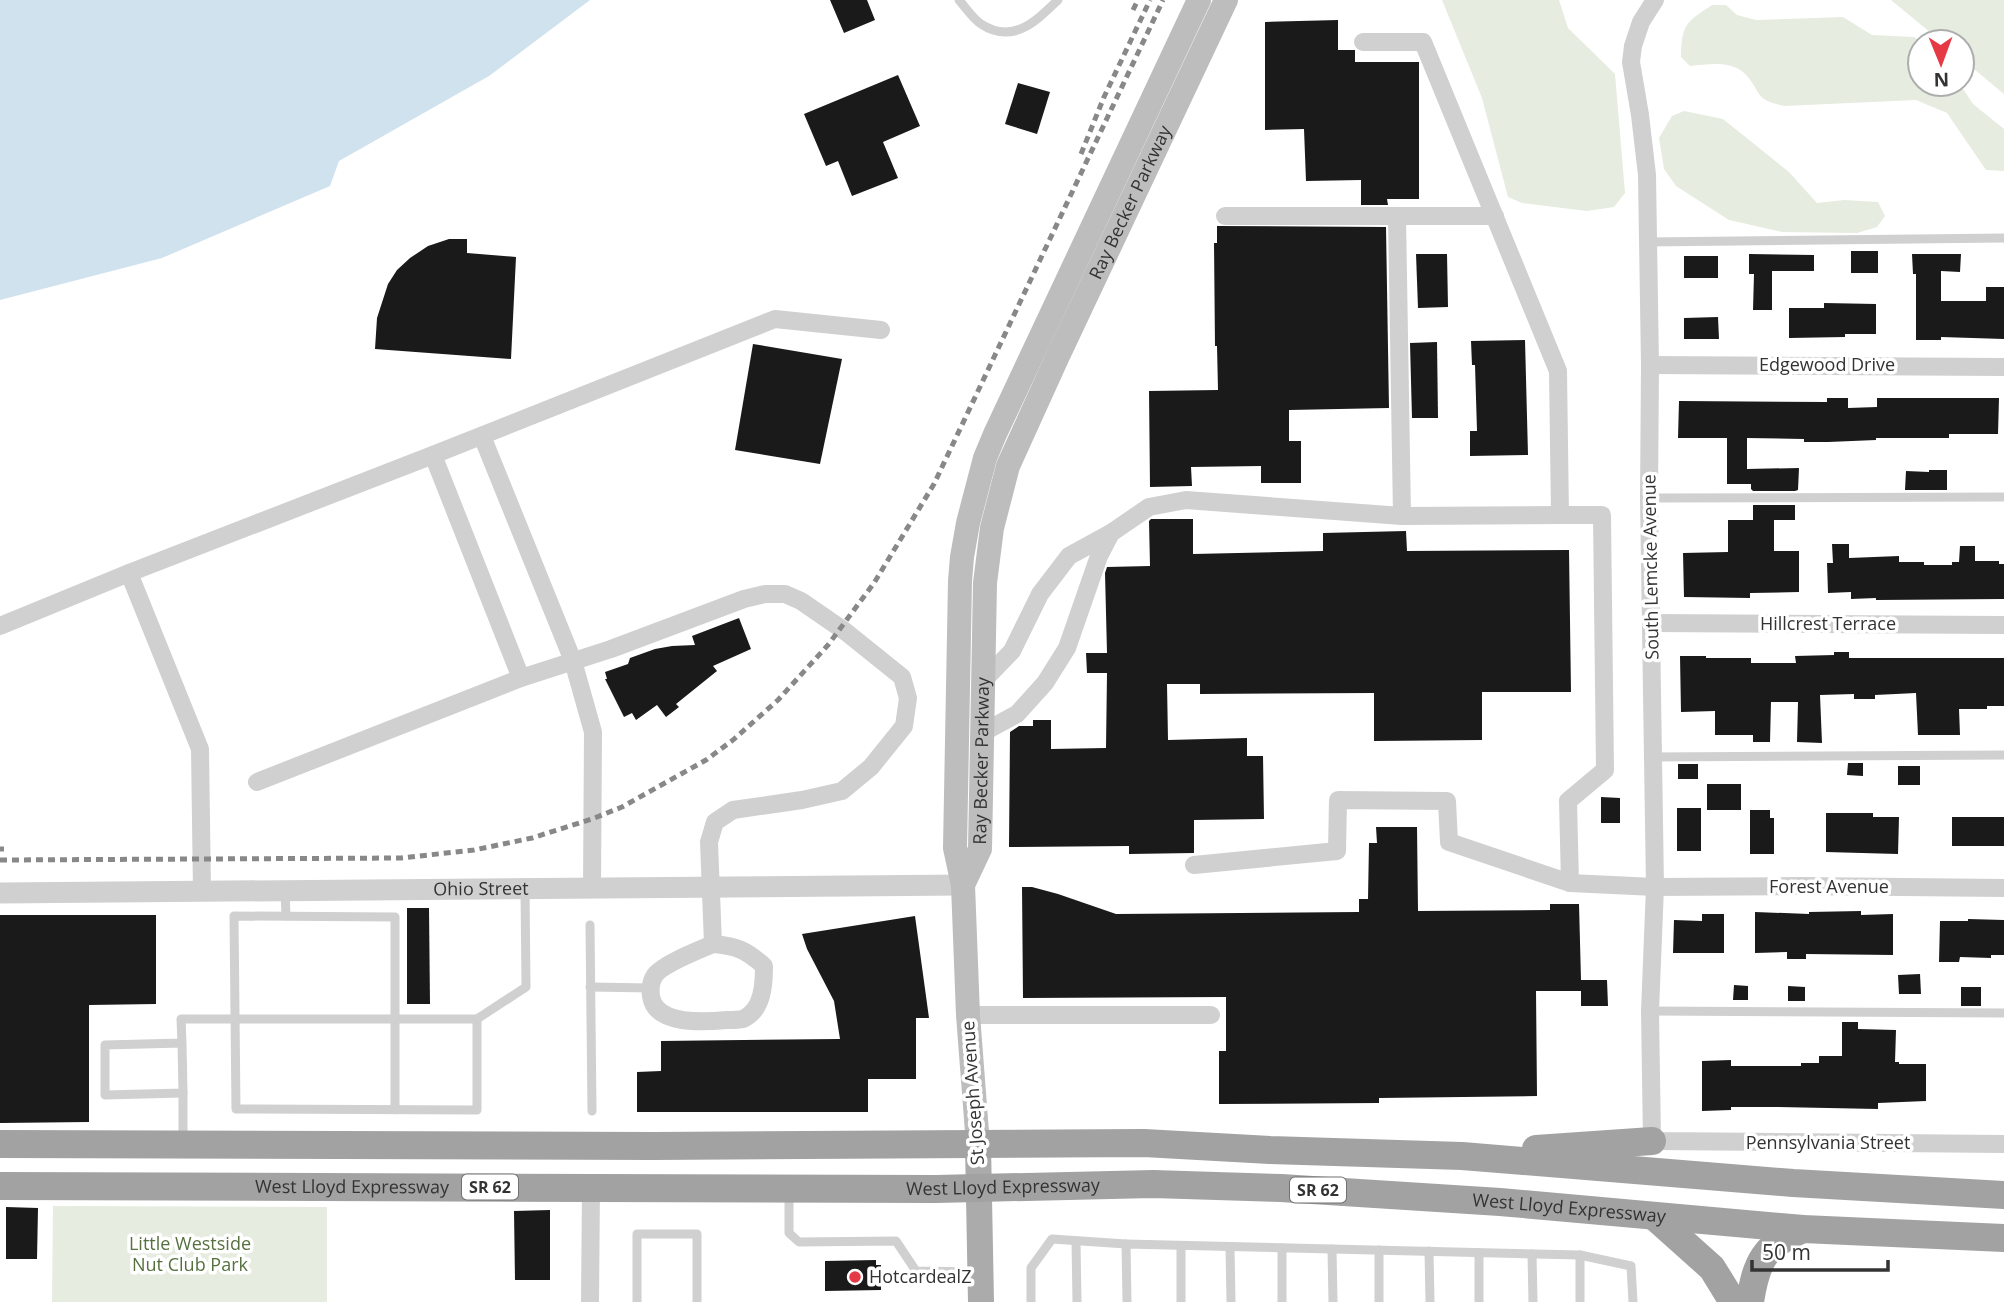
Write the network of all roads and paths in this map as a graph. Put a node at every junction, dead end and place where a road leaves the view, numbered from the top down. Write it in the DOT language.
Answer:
graph roads {
  1 [pos="959,0"];
  2 [pos="1058,0"];
  3 [pos="1199,0"];
  4 [pos="1226,0"];
  5 [pos="1655,0"];
  6 [pos="1363,42"];
  7 [pos="1225,216"];
  8 [pos="1397,216"];
  9 [pos="1495,216"];
  10 [pos="2004,238"];
  11 [pos="1648,242"];
  12 [pos="881,330"];
  13 [pos="1650,365"];
  14 [pos="2004,368"];
  15 [pos="482,436"];
  16 [pos="433,456"];
  17 [pos="1649,498"];
  18 [pos="2004,498"];
  19 [pos="1560,515"];
  20 [pos="1402,516"];
  21 [pos="1111,533"];
  22 [pos="129,573"];
  23 [pos="1651,623"];
  24 [pos="2004,625"];
  25 [pos="0,626"];
  26 [pos="573,661"];
  27 [pos="521,678"];
  28 [pos="983,681"];
  29 [pos="982,733"];
  30 [pos="2004,755"];
  31 [pos="1653,757"];
  32 [pos="257,782"];
  33 [pos="1194,864"];
  34 [pos="1570,883"];
  35 [pos="963,885"];
  36 [pos="1654,887"];
  37 [pos="710,888"];
  38 [pos="2004,888"];
  39 [pos="525,889"];
  40 [pos="592,889"];
  41 [pos="285,891"];
  42 [pos="202,892"];
  43 [pos="0,893"];
  44 [pos="286,916"];
  45 [pos="590,925"];
  46 [pos="713,944"];
  47 [pos="590,987"];
  48 [pos="650,988"];
  49 [pos="1650,1012"];
  50 [pos="2004,1013"];
  51 [pos="968,1015"];
  52 [pos="1211,1015"];
  53 [pos="235,1019"];
  54 [pos="395,1019"];
  55 [pos="477,1019"];
  56 [pos="182,1044"];
  57 [pos="183,1093"];
  58 [pos="395,1110"];
  59 [pos="592,1111"];
  60 [pos="1652,1141"];
  61 [pos="0,1144"];
  62 [pos="183,1144"];
  63 [pos="2004,1144"];
  64 [pos="978,1145"];
  65 [pos="1462,1156"];
  66 [pos="0,1186"];
  67 [pos="591,1187"];
  68 [pos="789,1189"];
  69 [pos="979,1189"];
  70 [pos="2004,1195"];
  71 [pos="1655,1217"];
  72 [pos="1803,1229"];
  73 [pos="2004,1238"];
  74 [pos="1076,1241"];
  75 [pos="1126,1244"];
  76 [pos="1181,1246"];
  77 [pos="1230,1247"];
  78 [pos="1282,1248"];
  79 [pos="1332,1250"];
  80 [pos="1378,1250"];
  81 [pos="1429,1251"];
  82 [pos="1479,1253"];
  83 [pos="1532,1254"];
  84 [pos="1580,1255"];
  85 [pos="981,1273"];
  86 [pos="590,1302"];
  87 [pos="637,1302"];
  88 [pos="697,1302"];
  89 [pos="981,1302"];
  90 [pos="1031,1302"];
  91 [pos="1077,1302"];
  92 [pos="1127,1302"];
  93 [pos="1181,1302"];
  94 [pos="1231,1302"];
  95 [pos="1282,1302"];
  96 [pos="1333,1302"];
  97 [pos="1379,1302"];
  98 [pos="1430,1302"];
  99 [pos="1479,1302"];
  100 [pos="1533,1302"];
  101 [pos="1580,1302"];
  102 [pos="1633,1302"];
  103 [pos="1733,1302"];
  104 [pos="1750,1302"];
  1 -- 2 [label="lane"];
  3 -- 35 [label="main road, Ray Becker Parkway"];
  4 -- 28 [label="main road, Ray Becker Parkway"];
  5 -- 11 [label="street, South Lemcke Avenue"];
  6 -- 9 [label="street"];
  7 -- 8 [label="street"];
  8 -- 9 [label="street"];
  8 -- 20 [label="street"];
  9 -- 19 [label="street"];
  10 -- 11 [label="lane"];
  11 -- 13 [label="street, South Lemcke Avenue"];
  12 -- 15 [label="street"];
  13 -- 14 [label="street, Edgewood Drive"];
  13 -- 17 [label="street, South Lemcke Avenue"];
  15 -- 16 [label="street"];
  15 -- 26 [label="street"];
  16 -- 22 [label="street"];
  16 -- 27 [label="street"];
  17 -- 18 [label="lane"];
  17 -- 23 [label="street, South Lemcke Avenue"];
  19 -- 20 [label="street"];
  19 -- 34 [label="street"];
  20 -- 21 [label="street"];
  21 -- 28 [label="street"];
  21 -- 29 [label="street"];
  22 -- 25 [label="street"];
  22 -- 42 [label="street"];
  23 -- 24 [label="street, Hillcrest Terrace"];
  23 -- 31 [label="street, South Lemcke Avenue"];
  26 -- 27 [label="street"];
  26 -- 37 [label="street"];
  26 -- 40 [label="street"];
  27 -- 32 [label="street"];
  28 -- 29 [label="main road, Ray Becker Parkway"];
  29 -- 35 [label="main road, Ray Becker Parkway"];
  30 -- 31 [label="lane"];
  31 -- 36 [label="street, South Lemcke Avenue"];
  33 -- 34 [label="street, Forest Avenue"];
  34 -- 36 [label="street, Forest Avenue"];
  35 -- 37 [label="street, Ohio Street"];
  35 -- 51 [label="main road, St Joseph Avenue"];
  36 -- 38 [label="street, Forest Avenue"];
  36 -- 49 [label="street, South Lemcke Avenue"];
  37 -- 40 [label="street, Ohio Street"];
  37 -- 46 [label="street"];
  39 -- 40 [label="street, Ohio Street"];
  39 -- 41 [label="street, Ohio Street"];
  39 -- 55 [label="lane"];
  41 -- 42 [label="street, Ohio Street"];
  41 -- 44 [label="lane"];
  42 -- 43 [label="street, Ohio Street"];
  44 -- 53 [label="lane"];
  44 -- 54 [label="lane"];
  45 -- 47 [label="lane"];
  46 -- 48 [label="street"];
  46 -- 48 [label="street"];
  47 -- 48 [label="lane"];
  47 -- 59 [label="lane"];
  49 -- 50 [label="lane"];
  49 -- 60 [label="street, South Lemcke Avenue"];
  51 -- 52 [label="street"];
  51 -- 64 [label="main road, St Joseph Avenue"];
  53 -- 54 [label="lane"];
  53 -- 56 [label="lane"];
  53 -- 58 [label="lane"];
  54 -- 55 [label="lane"];
  54 -- 58 [label="lane"];
  55 -- 58 [label="lane"];
  56 -- 57 [label="lane"];
  56 -- 57 [label="lane"];
  57 -- 62 [label="lane"];
  60 -- 63 [label="street, Pennsylvania Street"];
  60 -- 65 [label="highway"];
  61 -- 62 [label="highway, SR 62"];
  62 -- 64 [label="highway, SR 62"];
  64 -- 65 [label="highway, SR 62"];
  64 -- 69 [label="main road, St Joseph Avenue"];
  65 -- 70 [label="highway, SR 62"];
  66 -- 67 [label="highway, West Lloyd Expressway / SR 62"];
  67 -- 68 [label="highway, West Lloyd Expressway / SR 62"];
  67 -- 86 [label="street"];
  68 -- 69 [label="highway, West Lloyd Expressway / SR 62"];
  68 -- 85 [label="lane"];
  69 -- 71 [label="highway, West Lloyd Expressway / SR 62"];
  69 -- 85 [label="main road, St Joseph Avenue"];
  71 -- 72 [label="highway, West Lloyd Expressway / SR 62"];
  71 -- 103 [label="highway"];
  72 -- 73 [label="highway, West Lloyd Expressway / SR 62"];
  72 -- 104 [label="highway"];
  74 -- 75 [label="lane"];
  74 -- 90 [label="lane"];
  74 -- 91 [label="lane"];
  75 -- 76 [label="lane"];
  75 -- 92 [label="lane"];
  76 -- 77 [label="lane"];
  76 -- 93 [label="lane"];
  77 -- 78 [label="lane"];
  77 -- 94 [label="lane"];
  78 -- 79 [label="lane"];
  78 -- 95 [label="lane"];
  79 -- 80 [label="lane"];
  79 -- 96 [label="lane"];
  80 -- 81 [label="lane"];
  80 -- 97 [label="lane"];
  81 -- 82 [label="lane"];
  81 -- 98 [label="lane"];
  82 -- 83 [label="lane"];
  82 -- 99 [label="lane"];
  83 -- 84 [label="lane"];
  83 -- 100 [label="lane"];
  84 -- 101 [label="lane"];
  84 -- 102 [label="lane"];
  85 -- 89 [label="main road, St Joseph Avenue"];
  87 -- 88 [label="lane"];
}
